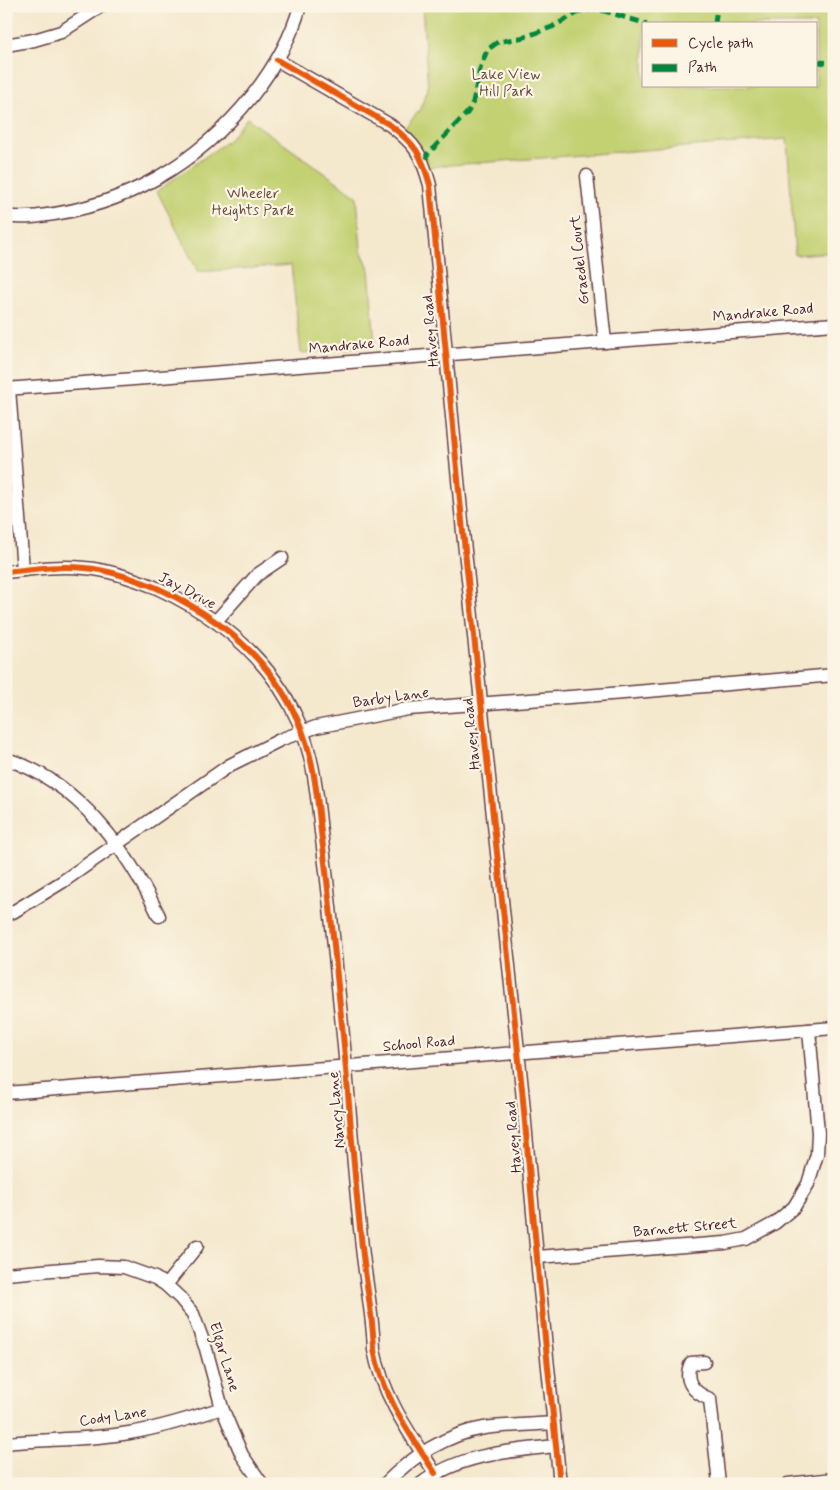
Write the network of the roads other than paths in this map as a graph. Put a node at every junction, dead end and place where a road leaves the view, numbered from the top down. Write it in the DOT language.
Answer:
graph roads {
  1 [pos="101,6"];
  2 [pos="300,6"];
  3 [pos="6,45"];
  4 [pos="277,60"];
  5 [pos="587,176"];
  6 [pos="6,217"];
  7 [pos="834,324"];
  8 [pos="605,342"];
  9 [pos="446,355"];
  10 [pos="8,389"];
  11 [pos="282,558"];
  12 [pos="24,570"];
  13 [pos="6,572"];
  14 [pos="216,621"];
  15 [pos="834,676"];
  16 [pos="481,704"];
  17 [pos="302,732"];
  18 [pos="6,759"];
  19 [pos="115,844"];
  20 [pos="6,913"];
  21 [pos="160,916"];
  22 [pos="834,1028"];
  23 [pos="810,1030"];
  24 [pos="518,1052"];
  25 [pos="346,1066"];
  26 [pos="6,1093"];
  27 [pos="198,1246"];
  28 [pos="537,1257"];
  29 [pos="6,1274"];
  30 [pos="166,1285"];
  31 [pos="704,1362"];
  32 [pos="222,1408"];
  33 [pos="553,1423"];
  34 [pos="6,1443"];
  35 [pos="556,1446"];
  36 [pos="422,1454"];
  37 [pos="435,1473"];
  38 [pos="834,1480"];
  39 [pos="262,1484"];
  40 [pos="385,1484"];
  41 [pos="421,1484"];
  42 [pos="560,1484"];
  43 [pos="719,1484"];
  44 [pos="788,1484"];
  1 -- 3 [label="street"];
  2 -- 4 [label="street"];
  4 -- 6 [label="street"];
  4 -- 9 [label="street, Havey Road"];
  5 -- 8 [label="street, Graedel Court"];
  7 -- 8 [label="street, Mandrake Road"];
  8 -- 9 [label="street, Mandrake Road"];
  9 -- 10 [label="street, Mandrake Road"];
  9 -- 16 [label="street, Havey Road"];
  10 -- 12 [label="street"];
  11 -- 14 [label="street"];
  12 -- 13 [label="street, Jay Drive"];
  12 -- 14 [label="street, Jay Drive"];
  14 -- 17 [label="street, Jay Drive"];
  15 -- 16 [label="street, Barby Lane"];
  16 -- 17 [label="street, Barby Lane"];
  16 -- 24 [label="street, Havey Road"];
  17 -- 19 [label="street, Barby Lane"];
  17 -- 25 [label="street, Nancy Lane"];
  18 -- 19 [label="street"];
  19 -- 20 [label="street, Barby Lane"];
  19 -- 21 [label="street"];
  22 -- 23 [label="street, School Road"];
  23 -- 24 [label="street, School Road"];
  23 -- 28 [label="street, Barnett Street"];
  24 -- 25 [label="street, School Road"];
  24 -- 28 [label="street, Havey Road"];
  25 -- 26 [label="street, School Road"];
  25 -- 36 [label="street, Nancy Lane"];
  27 -- 30 [label="street"];
  28 -- 33 [label="street, Havey Road"];
  29 -- 30 [label="street, Elgar Lane"];
  30 -- 32 [label="street, Elgar Lane"];
  31 -- 43 [label="street"];
  32 -- 34 [label="street, Cody Lane"];
  32 -- 39 [label="street, Elgar Lane"];
  33 -- 35 [label="street, Havey Road"];
  33 -- 36 [label="street"];
  35 -- 37 [label="street"];
  35 -- 42 [label="street, Havey Road"];
  36 -- 37 [label="street, Nancy Lane"];
  36 -- 40 [label="street"];
  37 -- 41 [label="street"];
  38 -- 44 [label="street"];
}
